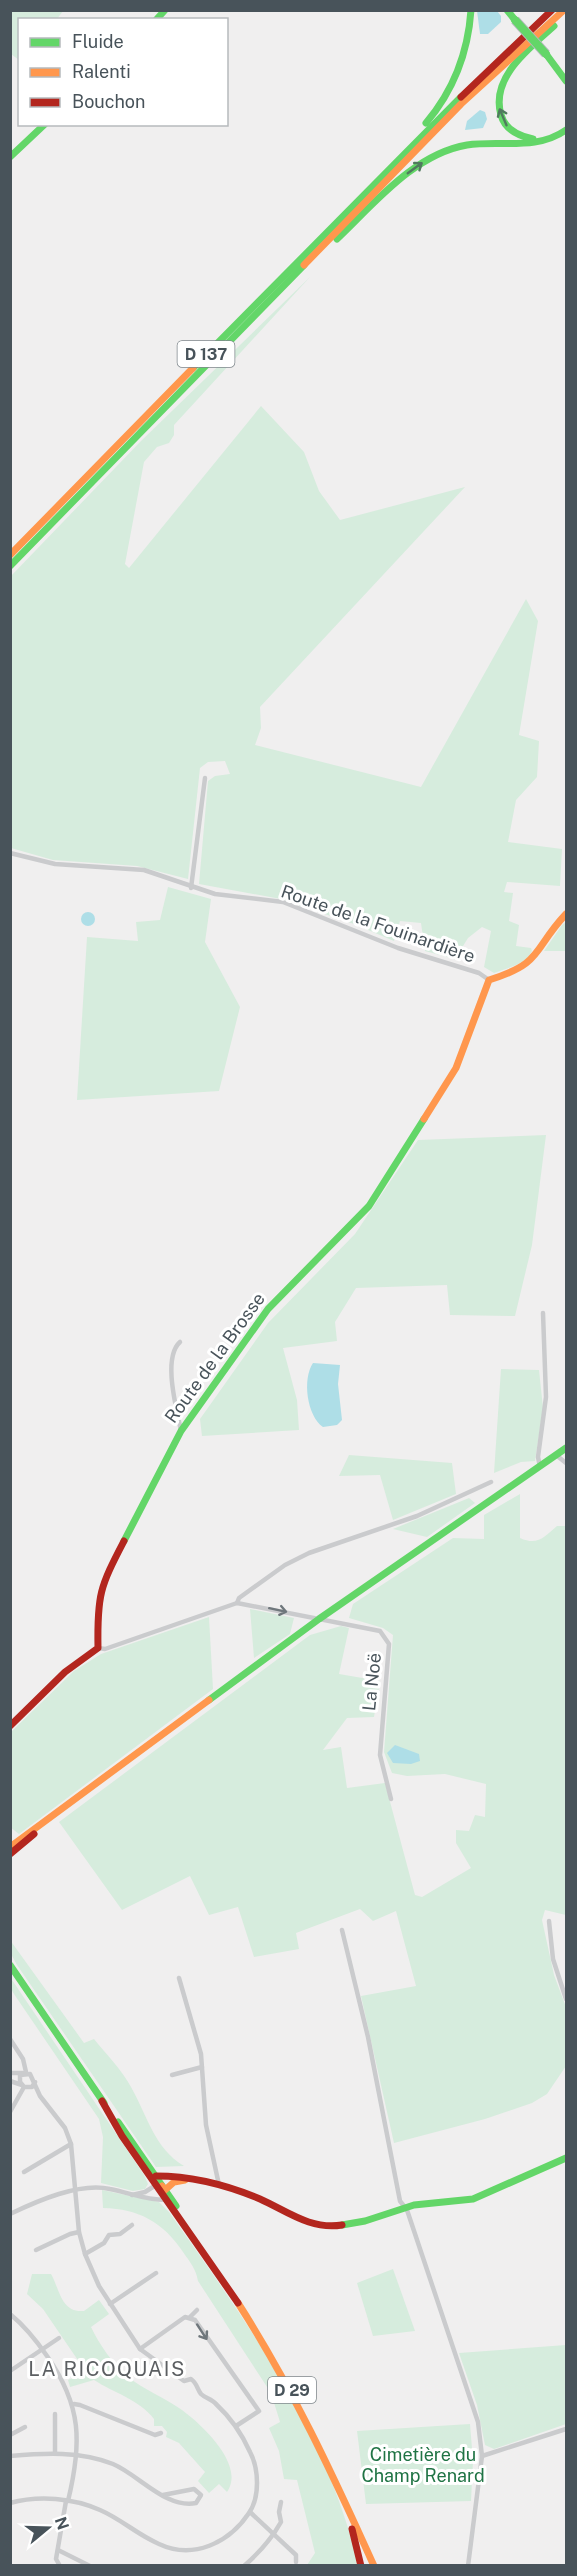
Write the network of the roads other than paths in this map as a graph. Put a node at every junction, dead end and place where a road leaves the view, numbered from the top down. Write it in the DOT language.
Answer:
graph roads {
  1 [pos="471,10"];
  2 [pos="507,10"];
  3 [pos="552,10"];
  4 [pos="564,10"];
  5 [pos="567,15"];
  6 [pos="546,54"];
  7 [pos="567,74"];
  8 [pos="567,81"];
  9 [pos="567,123"];
  10 [pos="43,126"];
  11 [pos="567,130"];
  12 [pos="402,154"];
  13 [pos="10,157"];
  14 [pos="308,261"];
  15 [pos="10,555"];
  16 [pos="10,566"];
  17 [pos="205,778"];
  18 [pos="10,853"];
  19 [pos="191,888"];
  20 [pos="567,914"];
  21 [pos="489,980"];
  22 [pos="543,1313"];
  23 [pos="180,1342"];
  24 [pos="181,1431"];
  25 [pos="567,1448"];
  26 [pos="556,1455"];
  27 [pos="567,1463"];
  28 [pos="540,1467"];
  29 [pos="491,1482"];
  30 [pos="237,1603"];
  31 [pos="319,1619"];
  32 [pos="98,1648"];
  33 [pos="10,1726"];
  34 [pos="391,1799"];
  35 [pos="14,1843"];
  36 [pos="10,1854"];
  37 [pos="549,1921"];
  38 [pos="342,1930"];
  39 [pos="12,1969"];
  40 [pos="179,1978"];
  41 [pos="567,1999"];
  42 [pos="10,2039"];
  43 [pos="202,2067"];
  44 [pos="10,2073"];
  45 [pos="24,2073"];
  46 [pos="172,2075"];
  47 [pos="10,2081"];
  48 [pos="35,2082"];
  49 [pos="25,2087"];
  50 [pos="40,2096"];
  51 [pos="102,2101"];
  52 [pos="10,2112"];
  53 [pos="127,2143"];
  54 [pos="71,2144"];
  55 [pos="567,2158"];
  56 [pos="24,2172"];
  57 [pos="155,2180"];
  58 [pos="215,2185"];
  59 [pos="165,2190"];
  60 [pos="76,2192"];
  61 [pos="130,2195"];
  62 [pos="166,2200"];
  63 [pos="404,2207"];
  64 [pos="10,2214"];
  65 [pos="188,2223"];
  66 [pos="132,2225"];
  67 [pos="79,2232"];
  68 [pos="36,2250"];
  69 [pos="85,2254"];
  70 [pos="156,2273"];
  71 [pos="220,2276"];
  72 [pos="110,2304"];
  73 [pos="197,2310"];
  74 [pos="10,2314"];
  75 [pos="190,2317"];
  76 [pos="59,2338"];
  77 [pos="43,2349"];
  78 [pos="140,2349"];
  79 [pos="10,2371"];
  80 [pos="74,2404"];
  81 [pos="55,2414"];
  82 [pos="236,2426"];
  83 [pos="25,2427"];
  84 [pos="567,2429"];
  85 [pos="161,2433"];
  86 [pos="10,2435"];
  87 [pos="55,2453"];
  88 [pos="10,2456"];
  89 [pos="77,2456"];
  90 [pos="482,2456"];
  91 [pos="163,2494"];
  92 [pos="67,2501"];
  93 [pos="281,2502"];
  94 [pos="10,2503"];
  95 [pos="250,2512"];
  96 [pos="348,2512"];
  97 [pos="275,2533"];
  98 [pos="58,2550"];
  99 [pos="296,2562"];
  100 [pos="60,2565"];
  101 [pos="90,2565"];
  102 [pos="244,2565"];
  103 [pos="361,2565"];
  104 [pos="374,2565"];
  105 [pos="468,2565"];
  1 -- 12 [label="main road"];
  2 -- 6 [label="main road, bridge"];
  3 -- 12 [label="main road, D 137"];
  4 -- 14 [label="main road, D 137"];
  9 -- 5 [label="main road, one-way"];
  6 -- 7 [label="main road"];
  6 -- 8 [label="main road"];
  10 -- 13 [label="main road"];
  14 -- 11 [label="main road, one-way"];
  12 -- 15 [label="main road, D 137"];
  14 -- 16 [label="main road, D 137"];
  17 -- 19 [label="street"];
  18 -- 19 [label="street, Route de la Fouinardière"];
  19 -- 21 [label="street, Route de la Fouinardière"];
  20 -- 21 [label="main road"];
  21 -- 24 [label="main road, Route de la Brosse"];
  22 -- 28 [label="street"];
  23 -- 24 [label="street"];
  24 -- 32 [label="main road, Route de la Brosse"];
  25 -- 26 [label="main road"];
  26 -- 27 [label="street"];
  26 -- 28 [label="main road"];
  28 -- 31 [label="main road"];
  29 -- 30 [label="street"];
  30 -- 31 [label="street, La Noë, one-way"];
  30 -- 32 [label="street"];
  31 -- 34 [label="street, La Noë"];
  31 -- 35 [label="main road"];
  32 -- 33 [label="main road"];
  35 -- 36 [label="main road"];
  37 -- 41 [label="street"];
  38 -- 63 [label="street"];
  39 -- 51 [label="main road, D 29"];
  40 -- 43 [label="street"];
  42 -- 45 [label="street"];
  43 -- 46 [label="street"];
  43 -- 58 [label="street"];
  44 -- 45 [label="street"];
  45 -- 48 [label="street"];
  45 -- 49 [label="street"];
  47 -- 49 [label="street"];
  48 -- 49 [label="street"];
  48 -- 50 [label="street"];
  49 -- 50 [label="street"];
  49 -- 52 [label="street"];
  50 -- 54 [label="street"];
  51 -- 53 [label="main road, D 29"];
  51 -- 57 [label="main road, D 29"];
  53 -- 57 [label="main road, D 29"];
  53 -- 59 [label="main road"];
  54 -- 56 [label="street"];
  54 -- 60 [label="street"];
  55 -- 63 [label="main road"];
  57 -- 58 [label="main road"];
  57 -- 59 [label="main road, D 29"];
  57 -- 61 [label="street"];
  57 -- 62 [label="main road, D 29"];
  57 -- 65 [label="street"];
  58 -- 59 [label="main road"];
  58 -- 63 [label="main road"];
  59 -- 65 [label="main road, D 29"];
  60 -- 61 [label="street"];
  60 -- 64 [label="street"];
  60 -- 67 [label="street"];
  61 -- 62 [label="street"];
  62 -- 71 [label="main road, D 29"];
  63 -- 90 [label="street"];
  65 -- 71 [label="main road, D 29"];
  66 -- 69 [label="street"];
  67 -- 68 [label="street"];
  67 -- 69 [label="street"];
  69 -- 72 [label="street"];
  70 -- 72 [label="street"];
  71 -- 96 [label="main road, D 29"];
  72 -- 78 [label="street"];
  73 -- 75 [label="street"];
  74 -- 77 [label="street"];
  75 -- 78 [label="street"];
  75 -- 82 [label="street, one-way"];
  76 -- 77 [label="street"];
  77 -- 79 [label="street"];
  77 -- 80 [label="street"];
  78 -- 82 [label="street"];
  80 -- 85 [label="street"];
  80 -- 89 [label="street"];
  81 -- 87 [label="street"];
  82 -- 95 [label="street"];
  83 -- 86 [label="street"];
  84 -- 90 [label="street"];
  87 -- 88 [label="street"];
  87 -- 89 [label="street"];
  89 -- 91 [label="street"];
  89 -- 92 [label="street"];
  90 -- 105 [label="street"];
  91 -- 91 [label="street"];
  92 -- 94 [label="street"];
  92 -- 95 [label="street"];
  92 -- 98 [label="street"];
  93 -- 97 [label="street"];
  95 -- 97 [label="street"];
  96 -- 103 [label="main road, D 29"];
  96 -- 104 [label="main road, D 29"];
  97 -- 99 [label="street"];
  97 -- 102 [label="street"];
  98 -- 100 [label="street"];
  98 -- 101 [label="street"];
}
